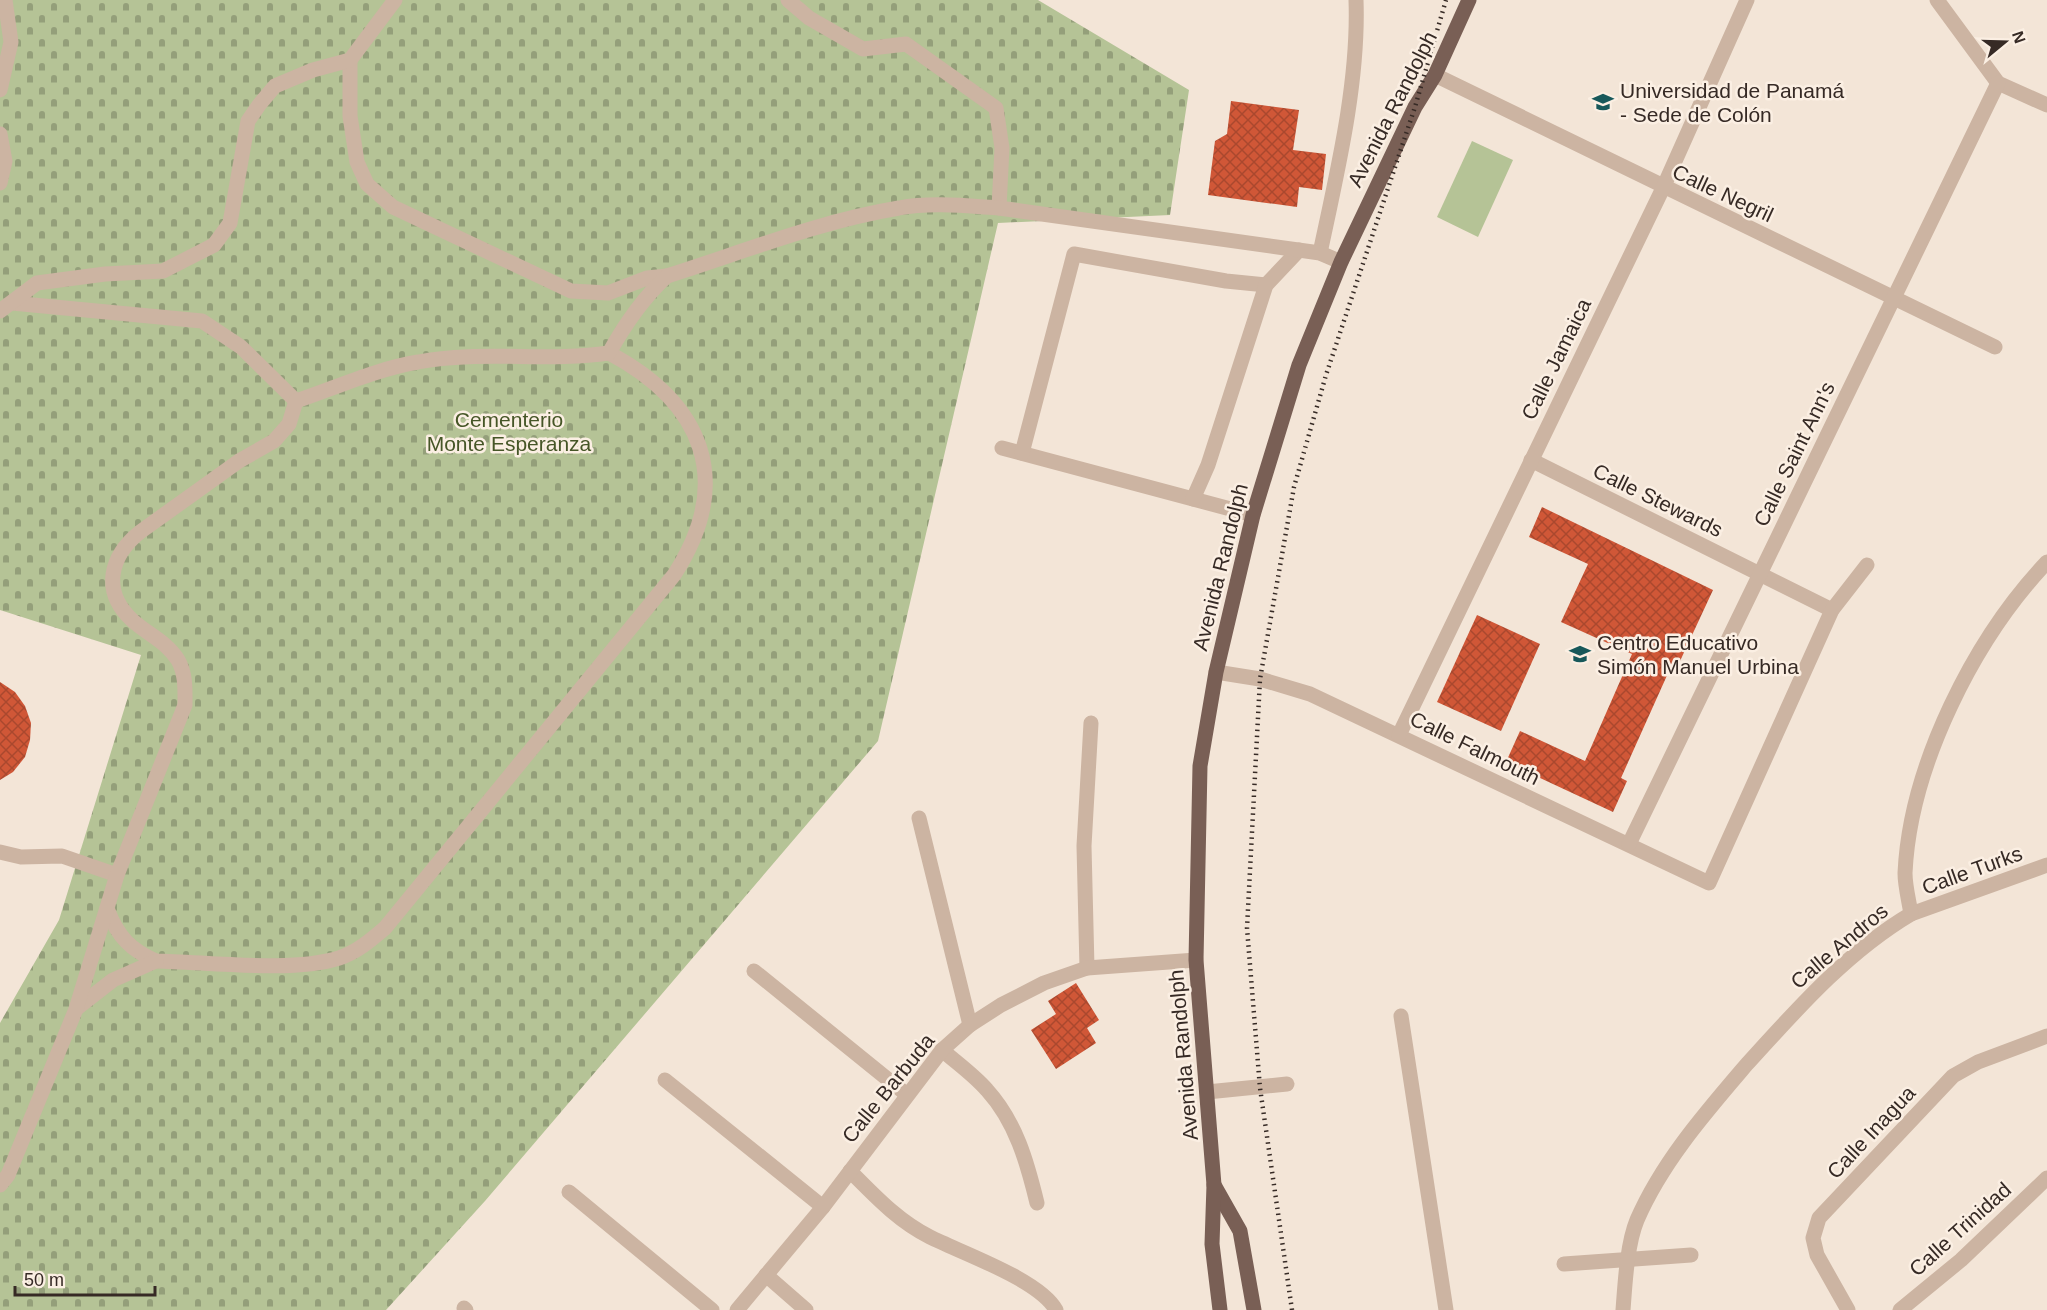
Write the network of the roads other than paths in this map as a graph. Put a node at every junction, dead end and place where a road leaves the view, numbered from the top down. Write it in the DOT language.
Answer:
graph roads {
  1 [pos="6,0"];
  2 [pos="395,0"];
  3 [pos="788,0"];
  4 [pos="1356,0"];
  5 [pos="1469,0"];
  6 [pos="1747,0"];
  7 [pos="1937,0"];
  8 [pos="350,60"];
  9 [pos="1435,75"];
  10 [pos="1998,83"];
  11 [pos="0,90"];
  12 [pos="2047,105"];
  13 [pos="0,134"];
  14 [pos="0,183"];
  15 [pos="1663,188"];
  16 [pos="999,208"];
  17 [pos="1299,250"];
  18 [pos="1320,253"];
  19 [pos="1341,262"];
  20 [pos="667,276"];
  21 [pos="1266,285"];
  22 [pos="1893,296"];
  23 [pos="6,307"];
  24 [pos="1995,347"];
  25 [pos="609,353"];
  26 [pos="296,401"];
  27 [pos="1002,448"];
  28 [pos="1022,453"];
  29 [pos="1531,460"];
  30 [pos="1194,499"];
  31 [pos="1253,515"];
  32 [pos="2047,562"];
  33 [pos="1867,565"];
  34 [pos="1759,574"];
  35 [pos="1832,610"];
  36 [pos="1216,672"];
  37 [pos="1091,723"];
  38 [pos="1399,735"];
  39 [pos="920,818"];
  40 [pos="1629,844"];
  41 [pos="0,852"];
  42 [pos="2047,865"];
  43 [pos="117,875"];
  44 [pos="108,911"];
  45 [pos="1911,914"];
  46 [pos="1196,960"];
  47 [pos="156,961"];
  48 [pos="1087,968"];
  49 [pos="754,971"];
  50 [pos="76,1009"];
  51 [pos="1401,1016"];
  52 [pos="970,1025"];
  53 [pos="2047,1036"];
  54 [pos="942,1050"];
  55 [pos="665,1080"];
  56 [pos="1287,1084"];
  57 [pos="1207,1092"];
  58 [pos="906,1095"];
  59 [pos="849,1171"];
  60 [pos="2047,1178"];
  61 [pos="0,1185"];
  62 [pos="1214,1185"];
  63 [pos="569,1192"];
  64 [pos="1037,1203"];
  65 [pos="823,1207"];
  66 [pos="1691,1255"];
  67 [pos="1629,1260"];
  68 [pos="1564,1263"];
  69 [pos="766,1275"];
  70 [pos="712,1310"];
  71 [pos="737,1310"];
  72 [pos="806,1310"];
  73 [pos="1056,1310"];
  74 [pos="1220,1310"];
  75 [pos="1254,1310"];
  76 [pos="1446,1310"];
  77 [pos="1623,1310"];
  78 [pos="1848,1310"];
  79 [pos="1900,1310"];
  1 -- 11 [label="street"];
  2 -- 8 [label="street"];
  3 -- 16 [label="street"];
  4 -- 18 [label="street"];
  5 -- 9 [label="main road, Avenida Randolph"];
  6 -- 15 [label="street, Calle Jamaica"];
  7 -- 10 [label="street"];
  8 -- 20 [label="street"];
  8 -- 23 [label="street"];
  9 -- 15 [label="street, Calle Negril"];
  9 -- 19 [label="main road, Avenida Randolph"];
  10 -- 12 [label="street"];
  10 -- 22 [label="street, Calle Saint Ann's"];
  13 -- 14 [label="street"];
  15 -- 22 [label="street, Calle Negril"];
  15 -- 29 [label="street, Calle Jamaica"];
  16 -- 17 [label="street"];
  16 -- 20 [label="street"];
  17 -- 18 [label="street"];
  17 -- 21 [label="street"];
  18 -- 19 [label="street"];
  19 -- 31 [label="main road, Avenida Randolph"];
  20 -- 25 [label="street"];
  21 -- 28 [label="street"];
  21 -- 30 [label="street"];
  22 -- 24 [label="street, Calle Negril"];
  22 -- 34 [label="street, Calle Saint Ann's"];
  23 -- 26 [label="street"];
  25 -- 26 [label="street"];
  25 -- 47 [label="street"];
  26 -- 43 [label="street"];
  27 -- 28 [label="street"];
  28 -- 30 [label="street"];
  29 -- 34 [label="street, Calle Stewards"];
  29 -- 38 [label="street, Calle Jamaica"];
  30 -- 31 [label="street"];
  31 -- 36 [label="main road, Avenida Randolph"];
  32 -- 45 [label="street, Calle Andros"];
  33 -- 35 [label="street"];
  34 -- 35 [label="street, Calle Stewards"];
  34 -- 40 [label="street, Calle Saint Ann's"];
  35 -- 40 [label="street, Calle Falmouth"];
  36 -- 38 [label="street, Calle Falmouth"];
  36 -- 46 [label="main road, Avenida Randolph"];
  37 -- 48 [label="street"];
  38 -- 40 [label="street, Calle Falmouth"];
  39 -- 52 [label="street"];
  41 -- 43 [label="street"];
  42 -- 45 [label="street, Calle Turks"];
  43 -- 44 [label="street"];
  44 -- 47 [label="street"];
  44 -- 50 [label="street"];
  45 -- 67 [label="street, Calle Andros"];
  46 -- 48 [label="street, Calle Barbuda"];
  46 -- 57 [label="main road, Avenida Randolph"];
  47 -- 50 [label="street"];
  48 -- 52 [label="street, Calle Barbuda"];
  49 -- 58 [label="street"];
  50 -- 61 [label="street"];
  51 -- 76 [label="street"];
  52 -- 54 [label="street, Calle Barbuda"];
  53 -- 78 [label="street, Calle Inagua"];
  54 -- 58 [label="street, Calle Barbuda"];
  54 -- 64 [label="street"];
  55 -- 65 [label="street"];
  56 -- 57 [label="street"];
  57 -- 62 [label="main road, Avenida Randolph"];
  58 -- 59 [label="street, Calle Barbuda"];
  59 -- 65 [label="street, Calle Barbuda"];
  59 -- 73 [label="street"];
  60 -- 79 [label="street, Calle Trinidad"];
  62 -- 74 [label="main road, Avenida Randolph"];
  62 -- 75 [label="main road, Avenida Randolph"];
  63 -- 70 [label="street"];
  65 -- 69 [label="street, Calle Barbuda"];
  66 -- 67 [label="street"];
  67 -- 68 [label="street"];
  67 -- 77 [label="street, Calle Andros"];
  69 -- 71 [label="street, Calle Barbuda"];
  69 -- 72 [label="street"];
}
